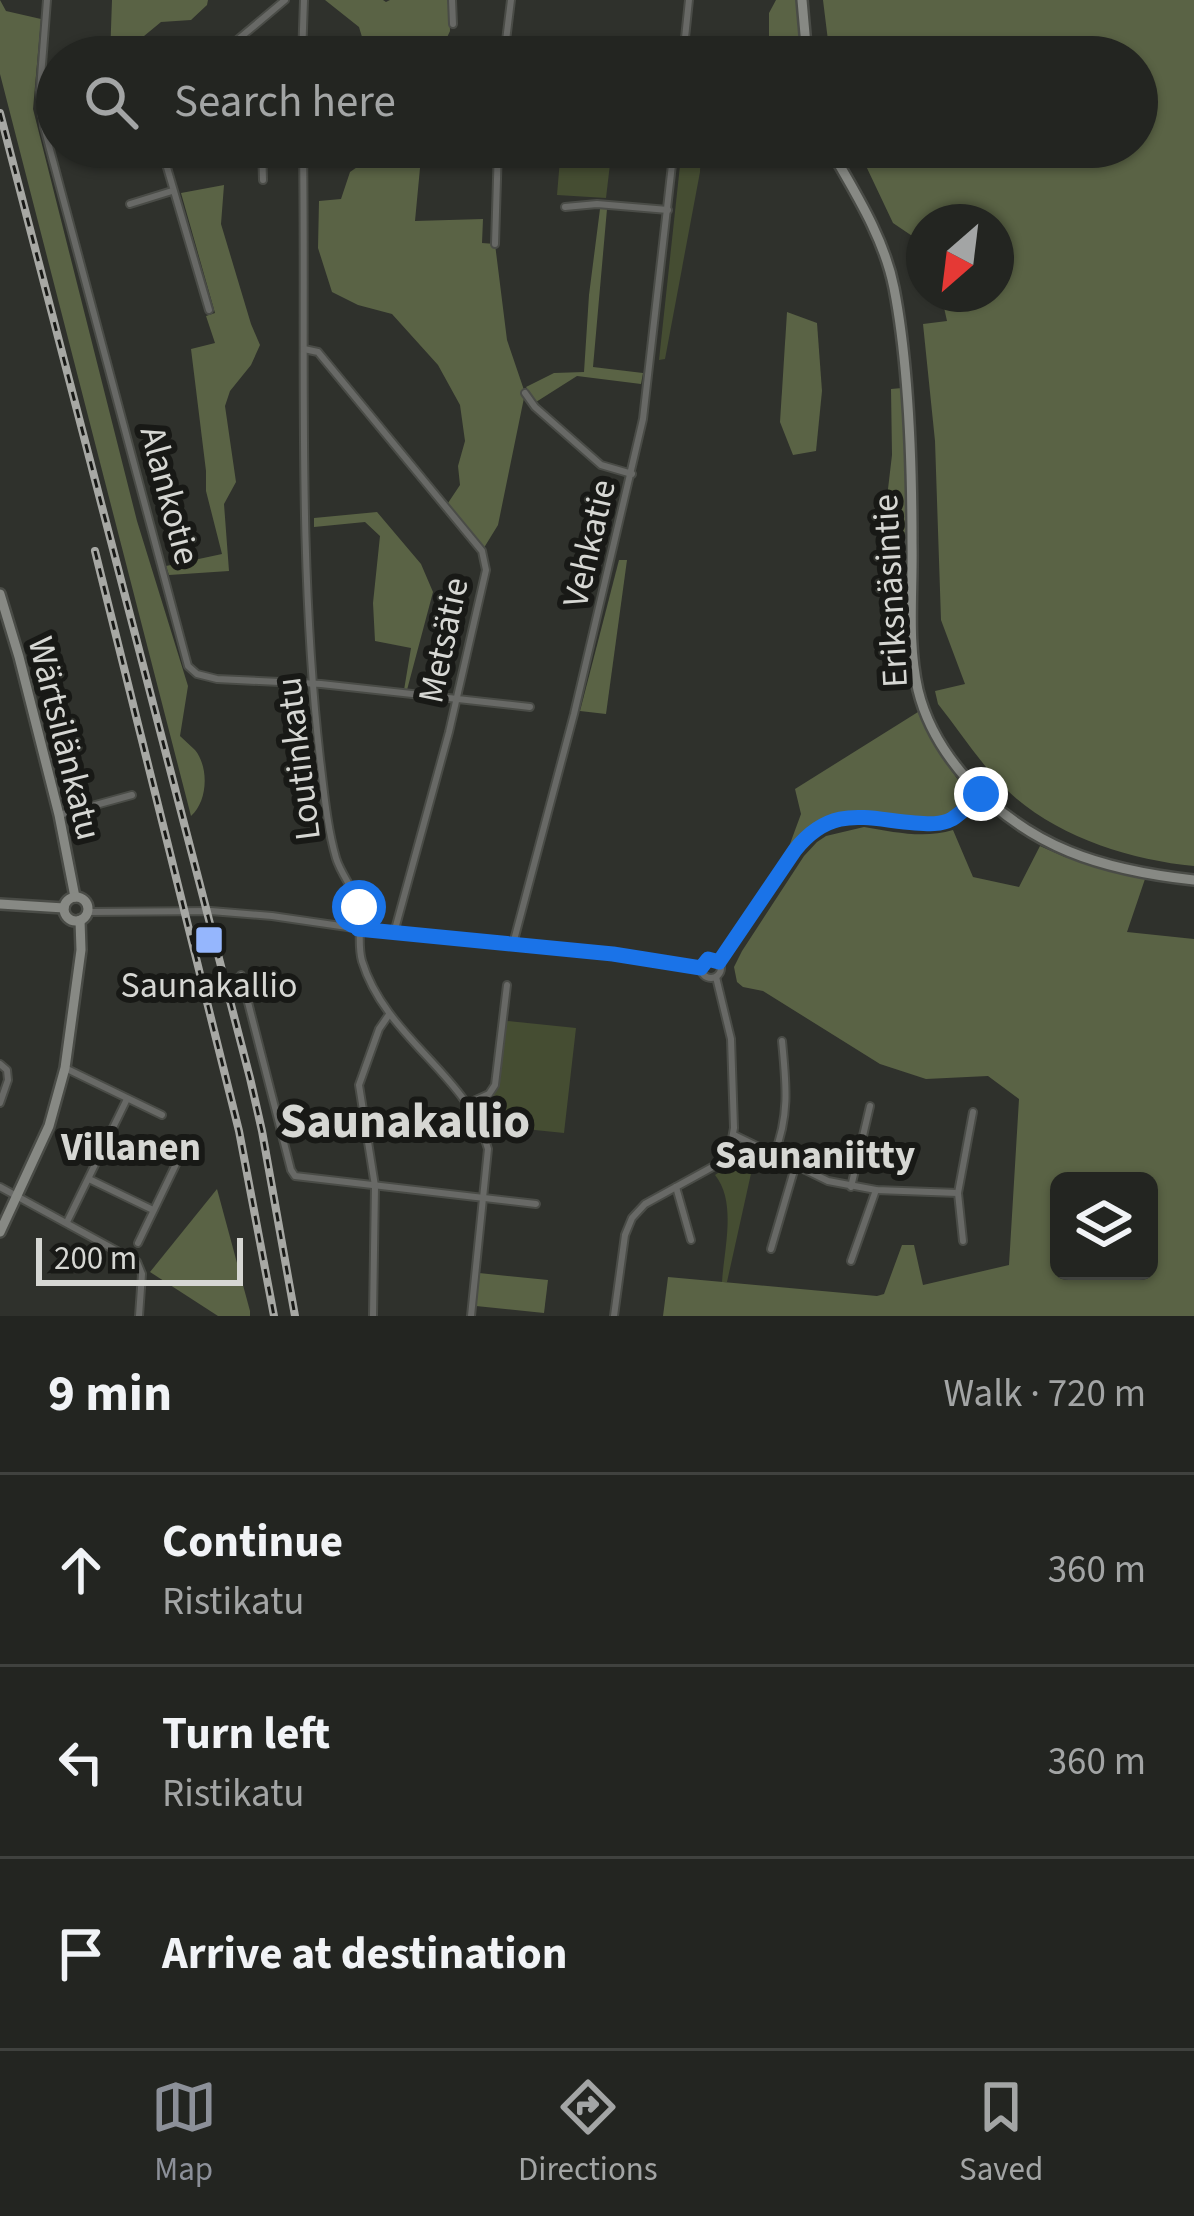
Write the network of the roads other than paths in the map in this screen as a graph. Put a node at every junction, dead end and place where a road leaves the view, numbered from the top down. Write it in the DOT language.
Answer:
graph roads {
  1 [pos="47,0"];
  2 [pos="285,0"];
  3 [pos="304,0"];
  4 [pos="452,0"];
  5 [pos="511,0"];
  6 [pos="689,0"];
  7 [pos="802,0"];
  8 [pos="453,24"];
  9 [pos="44,36"];
  10 [pos="242,36"];
  11 [pos="303,36"];
  12 [pos="507,36"];
  13 [pos="685,36"];
  14 [pos="805,36"];
  15 [pos="56,168"];
  16 [pos="167,168"];
  17 [pos="263,168"];
  18 [pos="303,168"];
  19 [pos="497,168"];
  20 [pos="672,168"];
  21 [pos="842,168"];
  22 [pos="263,180"];
  23 [pos="173,191"];
  24 [pos="130,204"];
  25 [pos="565,207"];
  26 [pos="668,210"];
  27 [pos="495,244"];
  28 [pos="209,310"];
  29 [pos="304,350"];
  30 [pos="525,393"];
  31 [pos="632,475"];
  32 [pos="0,594"];
  33 [pos="314,684"];
  34 [pos="457,698"];
  35 [pos="530,707"];
  36 [pos="981,794"];
  37 [pos="132,795"];
  38 [pos="59,815"];
  39 [pos="1194,880"];
  40 [pos="75,897"];
  41 [pos="0,904"];
  42 [pos="64,908"];
  43 [pos="84,916"];
  44 [pos="358,929"];
  45 [pos="394,933"];
  46 [pos="513,944"];
  47 [pos="719,962"];
  48 [pos="701,968"];
  49 [pos="241,975"];
  50 [pos="716,977"];
  51 [pos="507,986"];
  52 [pos="388,1016"];
  53 [pos="782,1041"];
  54 [pos="0,1064"];
  55 [pos="65,1068"];
  56 [pos="127,1099"];
  57 [pos="0,1103"];
  58 [pos="467,1104"];
  59 [pos="870,1106"];
  60 [pos="973,1112"];
  61 [pos="162,1115"];
  62 [pos="734,1135"];
  63 [pos="774,1155"];
  64 [pos="179,1158"];
  65 [pos="795,1167"];
  66 [pos="89,1179"];
  67 [pos="375,1186"];
  68 [pos="851,1186"];
  69 [pos="0,1187"];
  70 [pos="676,1187"];
  71 [pos="875,1190"];
  72 [pos="958,1193"];
  73 [pos="18,1196"];
  74 [pos="484,1198"];
  75 [pos="536,1204"];
  76 [pos="153,1210"];
  77 [pos="67,1222"];
  78 [pos="0,1232"];
  79 [pos="691,1240"];
  80 [pos="963,1241"];
  81 [pos="138,1243"];
  82 [pos="771,1249"];
  83 [pos="851,1261"];
  84 [pos="139,1316"];
  85 [pos="373,1316"];
  86 [pos="471,1316"];
  87 [pos="614,1316"];
  1 -- 9 [label="street, Alankotie"];
  2 -- 10 [label="street"];
  3 -- 11 [label="street"];
  4 -- 8 [label="street"];
  5 -- 12 [label="street"];
  6 -- 13 [label="street"];
  7 -- 14 [label="street"];
  15 -- 33 [label="street, Alankotie"];
  16 -- 23 [label="street"];
  17 -- 22 [label="street"];
  18 -- 29 [label="street, Loutinkatu"];
  19 -- 27 [label="street"];
  20 -- 26 [label="street, Vehkatie"];
  21 -- 36 [label="street, Eriksnäsintie"];
  23 -- 24 [label="street"];
  23 -- 28 [label="street"];
  25 -- 26 [label="street"];
  26 -- 31 [label="street, Vehkatie"];
  29 -- 33 [label="street, Loutinkatu"];
  29 -- 34 [label="street, Metsätie"];
  30 -- 31 [label="street"];
  31 -- 46 [label="street, Vehkatie"];
  32 -- 38 [label="street, Wärtsilänkatu"];
  33 -- 34 [label="street, Alankotie"];
  33 -- 44 [label="street, Loutinkatu"];
  34 -- 35 [label="street, Alankotie"];
  34 -- 45 [label="street, Metsätie"];
  36 -- 39 [label="street, Eriksnäsintie"];
  36 -- 47 [label="street"];
  37 -- 38 [label="street"];
  38 -- 40 [label="street, Wärtsilänkatu"];
  40 -- 42 [label="street"];
  40 -- 43 [label="street"];
  41 -- 42 [label="street"];
  42 -- 43 [label="street"];
  43 -- 44 [label="street"];
  43 -- 55 [label="street"];
  44 -- 45 [label="street"];
  44 -- 52 [label="street, Loutinkatu"];
  45 -- 46 [label="street"];
  46 -- 48 [label="street"];
  47 -- 48 [label="street"];
  47 -- 50 [label="street"];
  48 -- 50 [label="street"];
  49 -- 67 [label="street"];
  50 -- 62 [label="street"];
  51 -- 58 [label="street"];
  52 -- 58 [label="street, Loutinkatu"];
  52 -- 67 [label="street"];
  53 -- 63 [label="street"];
  54 -- 57 [label="street"];
  55 -- 56 [label="street"];
  55 -- 73 [label="street"];
  56 -- 61 [label="street"];
  56 -- 66 [label="street"];
  58 -- 74 [label="street, Loutinkatu"];
  59 -- 68 [label="street"];
  60 -- 72 [label="street"];
  62 -- 63 [label="street"];
  62 -- 70 [label="street"];
  63 -- 65 [label="street"];
  64 -- 76 [label="street"];
  65 -- 68 [label="street"];
  65 -- 82 [label="street"];
  66 -- 76 [label="street"];
  66 -- 77 [label="street"];
  67 -- 74 [label="street"];
  67 -- 85 [label="street"];
  68 -- 71 [label="street"];
  69 -- 73 [label="street"];
  70 -- 79 [label="street"];
  70 -- 87 [label="street"];
  71 -- 72 [label="street"];
  71 -- 83 [label="street"];
  72 -- 80 [label="street"];
  73 -- 77 [label="street"];
  73 -- 78 [label="street"];
  74 -- 75 [label="street"];
  74 -- 86 [label="street, Loutinkatu"];
  76 -- 81 [label="street"];
  77 -- 84 [label="street"];
}
